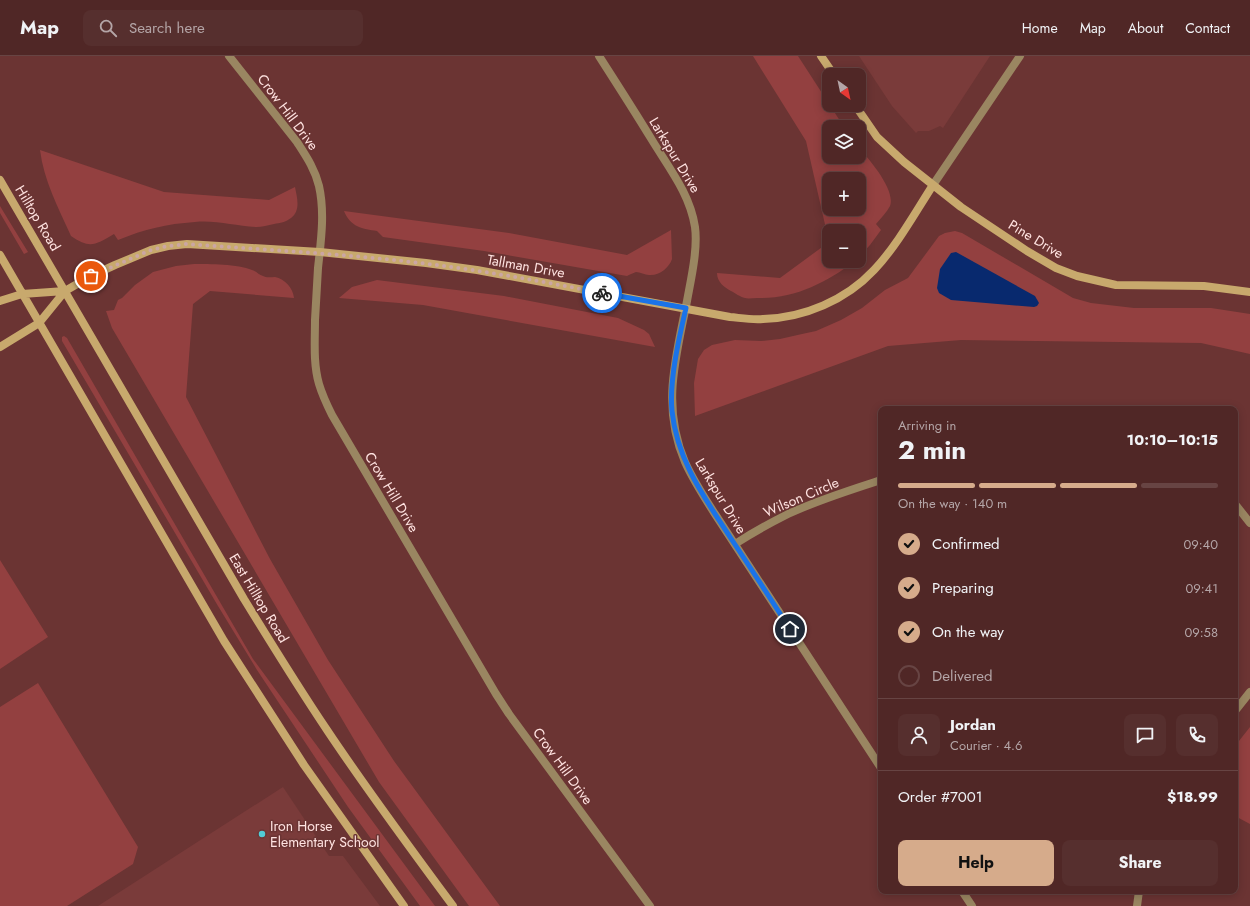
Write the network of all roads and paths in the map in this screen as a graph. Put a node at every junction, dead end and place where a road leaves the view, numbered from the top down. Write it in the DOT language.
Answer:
graph roads {
  1 [pos="229,56"];
  2 [pos="599,56"];
  3 [pos="821,56"];
  4 [pos="1020,56"];
  5 [pos="829,68"];
  6 [pos="860,112"];
  7 [pos="0,180"];
  8 [pos="933,185"];
  9 [pos="320,252"];
  10 [pos="0,256"];
  11 [pos="65,290"];
  12 [pos="1250,292"];
  13 [pos="22,294"];
  14 [pos="0,301"];
  15 [pos="686,308"];
  16 [pos="39,323"];
  17 [pos="0,347"];
  18 [pos="878,481"];
  19 [pos="1238,508"];
  20 [pos="1250,523"];
  21 [pos="735,544"];
  22 [pos="1250,692"];
  23 [pos="1238,707"];
  24 [pos="878,763"];
  25 [pos="964,894"];
  26 [pos="1139,894"];
  27 [pos="404,906"];
  28 [pos="452,906"];
  29 [pos="650,906"];
  30 [pos="972,906"];
  31 [pos="1137,906"];
  1 -- 9 [label="street, Crow Hill Drive"];
  2 -- 15 [label="street, Larkspur Drive"];
  3 -- 5 [label="main road"];
  4 -- 8 [label="street"];
  6 -- 8 [label="main road, Pine Drive"];
  7 -- 11 [label="main road, Hilltop Road"];
  8 -- 12 [label="main road, Pine Drive"];
  8 -- 15 [label="main road, Tallman Drive"];
  9 -- 11 [label="main road, Tallman Drive"];
  9 -- 15 [label="main road, Tallman Drive"];
  9 -- 29 [label="street, Crow Hill Drive"];
  10 -- 13 [label="main road"];
  11 -- 13 [label="main road, Tallman Drive"];
  11 -- 16 [label="main road, Tallman Drive"];
  11 -- 28 [label="main road, East Hilltop Road"];
  13 -- 14 [label="main road, Tallman Drive"];
  13 -- 16 [label="main road"];
  15 -- 21 [label="street, Larkspur Drive"];
  16 -- 17 [label="main road, Tallman Drive"];
  16 -- 27 [label="main road"];
  18 -- 21 [label="street, Wilson Circle"];
  19 -- 20 [label="street"];
  21 -- 24 [label="street, Larkspur Drive"];
  22 -- 23 [label="street"];
  25 -- 30 [label="street"];
  26 -- 31 [label="street"];
}
